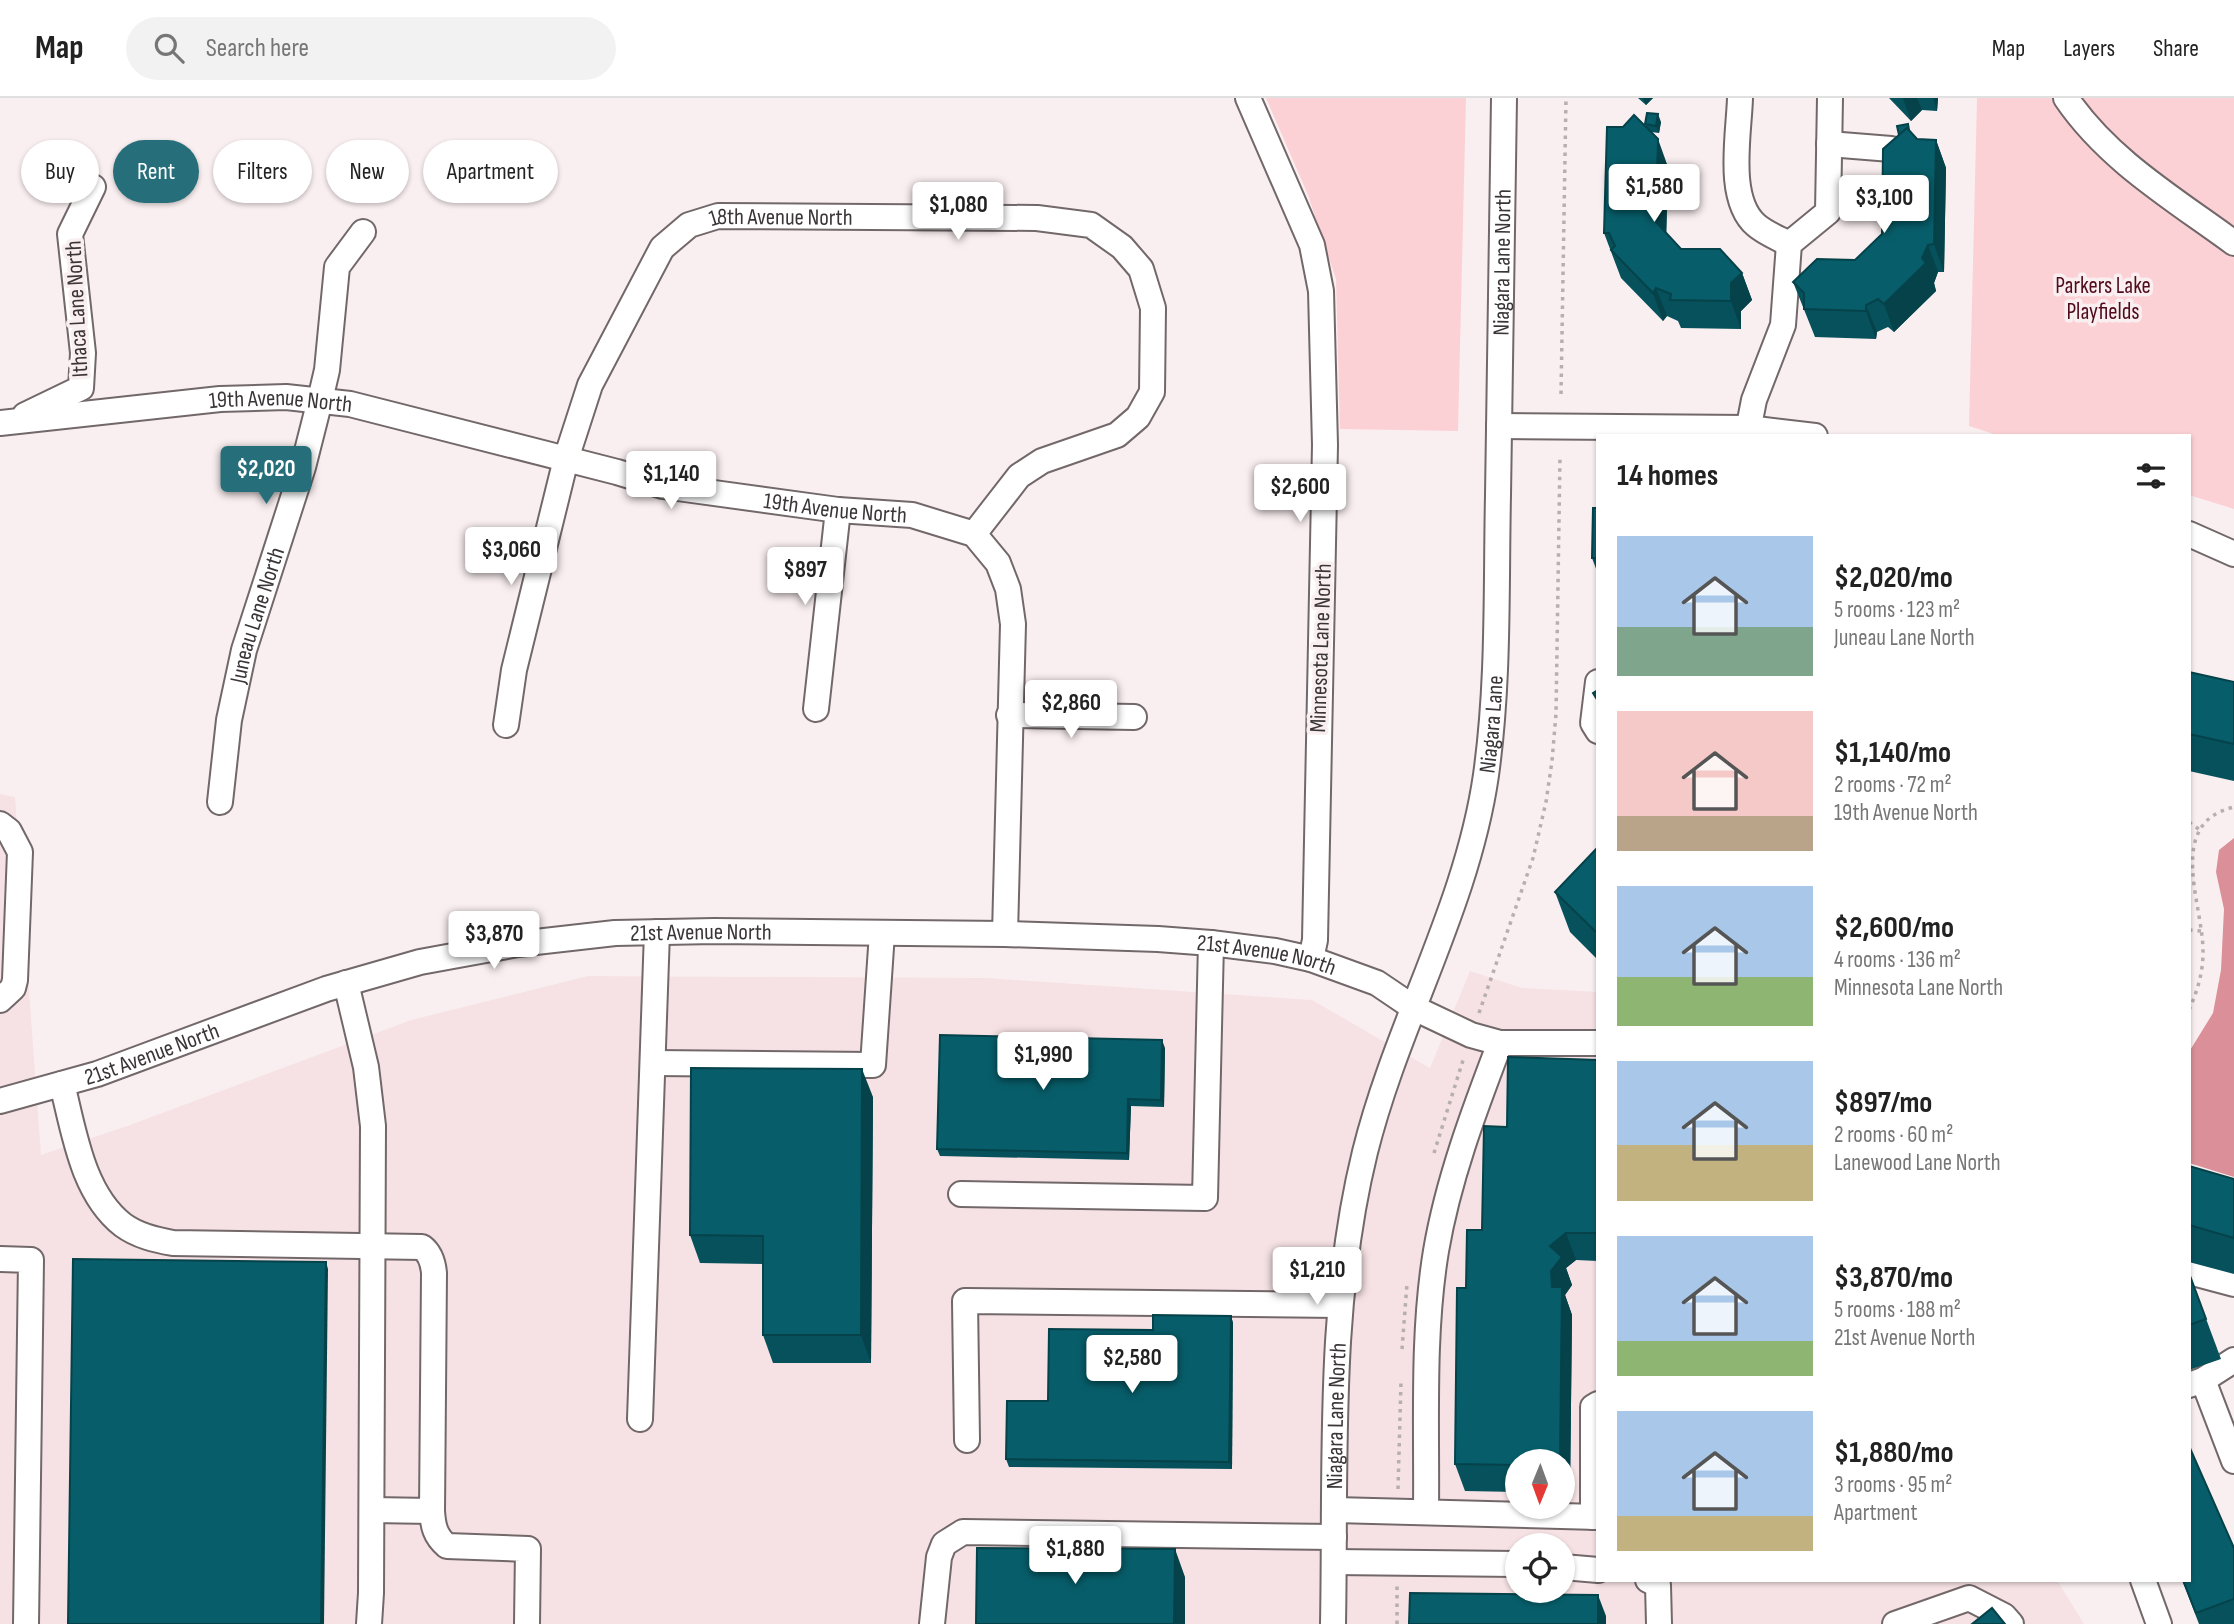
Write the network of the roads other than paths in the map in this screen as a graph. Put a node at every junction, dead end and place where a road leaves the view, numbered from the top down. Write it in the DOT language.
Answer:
graph roads {
  1 [pos="1248,98"];
  2 [pos="1504,98"];
  3 [pos="1740,98"];
  4 [pos="1830,98"];
  5 [pos="2066,98"];
  6 [pos="1829,144"];
  7 [pos="1891,149"];
  8 [pos="85,203"];
  9 [pos="363,232"];
  10 [pos="2234,243"];
  11 [pos="1789,244"];
  12 [pos="320,400"];
  13 [pos="3,425"];
  14 [pos="1499,426"];
  15 [pos="1748,432"];
  16 [pos="1782,434"];
  17 [pos="566,459"];
  18 [pos="838,510"];
  19 [pos="974,534"];
  20 [pos="2191,535"];
  21 [pos="2232,547"];
  22 [pos="1596,698"];
  23 [pos="816,709"];
  24 [pos="1009,715"];
  25 [pos="1134,718"];
  26 [pos="506,725"];
  27 [pos="1596,728"];
  28 [pos="220,802"];
  29 [pos="0,824"];
  30 [pos="657,932"];
  31 [pos="882,933"];
  32 [pos="1005,934"];
  33 [pos="1212,943"];
  34 [pos="1311,959"];
  35 [pos="346,983"];
  36 [pos="0,1000"];
  37 [pos="1414,1008"];
  38 [pos="1500,1043"];
  39 [pos="1596,1043"];
  40 [pos="654,1063"];
  41 [pos="62,1084"];
  42 [pos="0,1101"];
  43 [pos="961,1194"];
  44 [pos="372,1245"];
  45 [pos="0,1259"];
  46 [pos="2191,1273"];
  47 [pos="2234,1284"];
  48 [pos="1340,1305"];
  49 [pos="2234,1360"];
  50 [pos="2196,1382"];
  51 [pos="1596,1406"];
  52 [pos="640,1419"];
  53 [pos="967,1440"];
  54 [pos="2234,1461"];
  55 [pos="372,1510"];
  56 [pos="1335,1510"];
  57 [pos="432,1511"];
  58 [pos="1426,1512"];
  59 [pos="1595,1517"];
  60 [pos="1334,1537"];
  61 [pos="1334,1562"];
  62 [pos="1505,1564"];
  63 [pos="1575,1568"];
  64 [pos="1596,1570"];
  65 [pos="1652,1582"];
  66 [pos="2144,1582"];
  67 [pos="26,1624"];
  68 [pos="369,1624"];
  69 [pos="527,1624"];
  70 [pos="932,1624"];
  71 [pos="1333,1624"];
  72 [pos="1659,1624"];
  73 [pos="1895,1624"];
  74 [pos="2011,1624"];
  75 [pos="2159,1624"];
  1 -- 34 [label="street, Minnesota Lane North"];
  2 -- 14 [label="street, Niagara Lane North"];
  3 -- 11 [label="street"];
  4 -- 6 [label="street"];
  5 -- 10 [label="street"];
  6 -- 7 [label="street"];
  6 -- 11 [label="street"];
  8 -- 13 [label="street, Ithaca Lane North"];
  9 -- 12 [label="street, Juneau Lane North"];
  11 -- 15 [label="street"];
  12 -- 13 [label="street, 19th Avenue North"];
  12 -- 17 [label="street, 19th Avenue North"];
  12 -- 28 [label="street, Juneau Lane North"];
  14 -- 15 [label="street"];
  14 -- 37 [label="street, Niagara Lane"];
  15 -- 16 [label="street"];
  17 -- 18 [label="street, 19th Avenue North"];
  17 -- 19 [label="street, 18th Avenue North"];
  17 -- 26 [label="street, 18th Avenue North"];
  18 -- 19 [label="street, 19th Avenue North"];
  18 -- 23 [label="street"];
  19 -- 24 [label="street"];
  20 -- 21 [label="street"];
  22 -- 27 [label="street"];
  24 -- 25 [label="street"];
  24 -- 32 [label="street"];
  29 -- 36 [label="street"];
  30 -- 31 [label="street, 21st Avenue North"];
  30 -- 35 [label="street, 21st Avenue North"];
  30 -- 40 [label="street"];
  31 -- 32 [label="street, 21st Avenue North"];
  31 -- 40 [label="street"];
  32 -- 33 [label="street, 21st Avenue North"];
  33 -- 34 [label="street, 21st Avenue North"];
  33 -- 43 [label="street"];
  34 -- 37 [label="street, 21st Avenue North"];
  35 -- 41 [label="street, 21st Avenue North"];
  35 -- 44 [label="street"];
  37 -- 38 [label="street, 21st Avenue North"];
  37 -- 48 [label="street, Niagara Lane North"];
  38 -- 39 [label="street, 21st Avenue North"];
  38 -- 58 [label="street"];
  40 -- 52 [label="street"];
  41 -- 42 [label="street, 21st Avenue North"];
  41 -- 44 [label="street"];
  44 -- 55 [label="street"];
  44 -- 57 [label="street"];
  45 -- 67 [label="street"];
  46 -- 47 [label="street"];
  48 -- 53 [label="street"];
  48 -- 56 [label="street, Niagara Lane North"];
  49 -- 50 [label="street"];
  50 -- 54 [label="street"];
  51 -- 59 [label="street"];
  55 -- 57 [label="street"];
  55 -- 68 [label="street"];
  56 -- 58 [label="street"];
  56 -- 60 [label="street, Niagara Lane North"];
  57 -- 69 [label="street"];
  58 -- 59 [label="street"];
  60 -- 61 [label="street, Niagara Lane North"];
  60 -- 70 [label="street"];
  61 -- 62 [label="street"];
  61 -- 71 [label="street, Niagara Lane North"];
  63 -- 64 [label="street"];
  65 -- 72 [label="street"];
  66 -- 75 [label="street"];
  73 -- 74 [label="street"];
}
